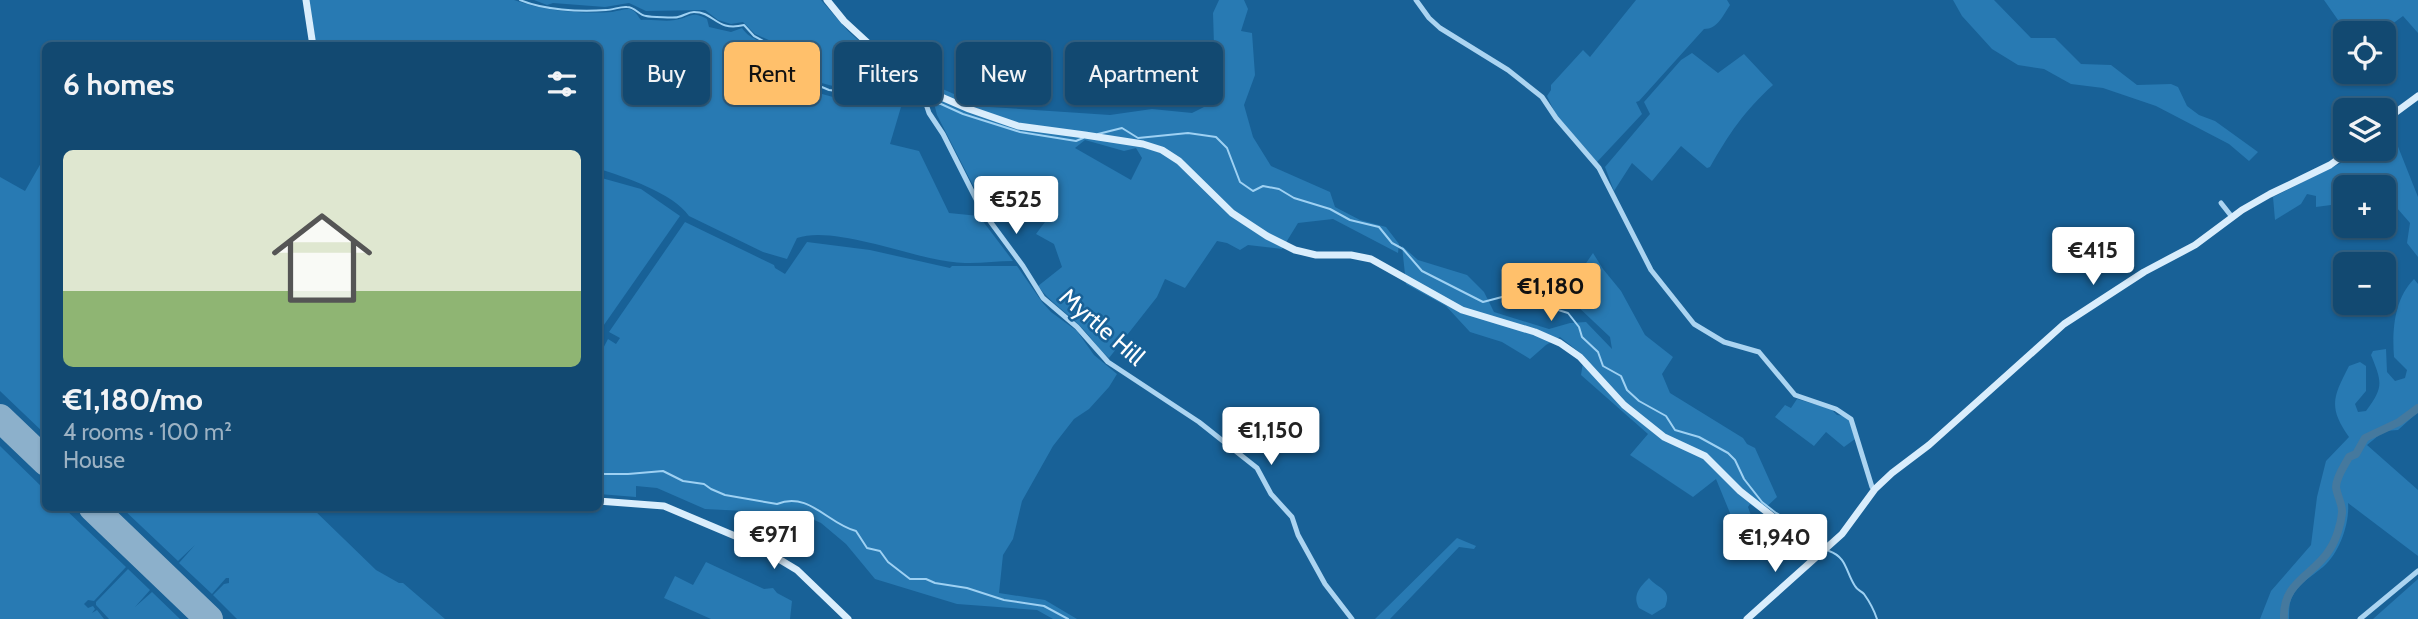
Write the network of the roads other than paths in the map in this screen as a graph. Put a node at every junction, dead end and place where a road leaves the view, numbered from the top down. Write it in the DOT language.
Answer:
graph roads {
  1 [pos="306,0"];
  2 [pos="827,0"];
  3 [pos="1416,0"];
  4 [pos="312,42"];
  5 [pos="867,42"];
  6 [pos="942,96"];
  7 [pos="2418,96"];
  8 [pos="928,105"];
  9 [pos="2396,112"];
  10 [pos="2336,161"];
  11 [pos="2221,203"];
  12 [pos="2232,217"];
  13 [pos="1875,489"];
  14 [pos="602,501"];
  15 [pos="1823,550"];
  16 [pos="2418,571"];
  17 [pos="848,619"];
  18 [pos="1352,619"];
  19 [pos="1747,619"];
  20 [pos="2360,619"];
  1 -- 4 [label="street"];
  2 -- 5 [label="street"];
  3 -- 13 [label="street"];
  6 -- 15 [label="street"];
  7 -- 9 [label="street"];
  8 -- 18 [label="street, Myrtle Hill"];
  10 -- 12 [label="street"];
  11 -- 12 [label="street"];
  12 -- 13 [label="street"];
  13 -- 15 [label="street"];
  14 -- 17 [label="street"];
  15 -- 19 [label="street"];
  16 -- 20 [label="street"];
}
